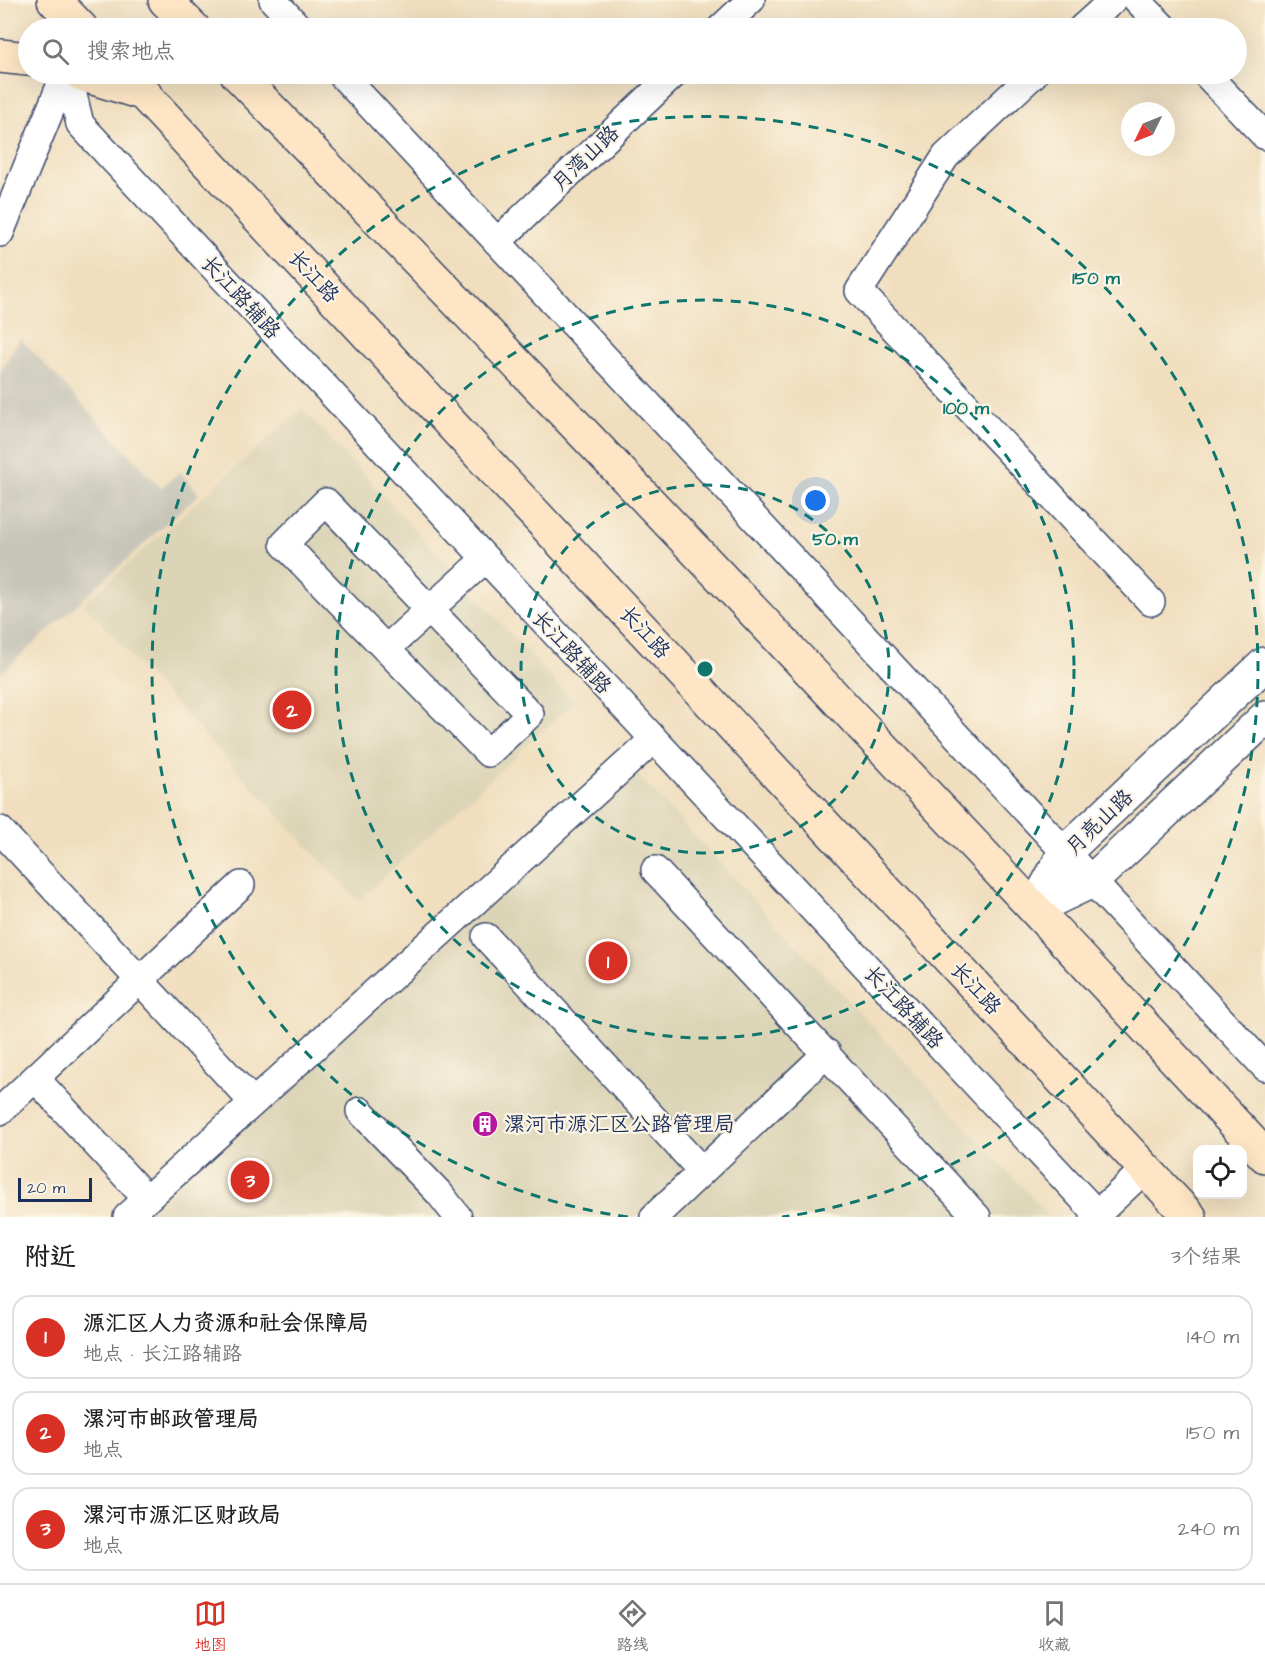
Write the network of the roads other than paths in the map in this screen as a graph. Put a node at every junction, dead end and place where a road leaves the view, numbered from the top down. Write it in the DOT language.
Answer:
graph roads {
  1 [pos="273,0"];
  2 [pos="750,0"];
  3 [pos="1113,0"];
  4 [pos="1137,0"];
  5 [pos="290,18"];
  6 [pos="731,18"];
  7 [pos="1093,18"];
  8 [pos="1154,18"];
  9 [pos="0,56"];
  10 [pos="18,58"];
  11 [pos="62,84"];
  12 [pos="69,84"];
  13 [pos="135,84"];
  14 [pos="247,84"];
  15 [pos="350,84"];
  16 [pos="663,84"];
  17 [pos="1023,84"];
  18 [pos="1216,84"];
  19 [pos="1265,136"];
  20 [pos="0,233"];
  21 [pos="497,242"];
  22 [pos="485,559"];
  23 [pos="1150,602"];
  24 [pos="429,609"];
  25 [pos="386,649"];
  26 [pos="1265,664"];
  27 [pos="1265,718"];
  28 [pos="654,739"];
  29 [pos="0,830"];
  30 [pos="1065,852"];
  31 [pos="655,870"];
  32 [pos="1092,881"];
  33 [pos="241,885"];
  34 [pos="1035,908"];
  35 [pos="486,937"];
  36 [pos="140,980"];
  37 [pos="827,1053"];
  38 [pos="1265,1067"];
  39 [pos="35,1078"];
  40 [pos="253,1102"];
  41 [pos="360,1111"];
  42 [pos="0,1112"];
  43 [pos="1265,1156"];
  44 [pos="1145,1169"];
  45 [pos="702,1171"];
  46 [pos="147,1199"];
  47 [pos="1097,1216"];
  48 [pos="127,1217"];
  49 [pos="458,1217"];
  50 [pos="654,1217"];
  51 [pos="977,1217"];
  52 [pos="1190,1217"];
  1 -- 5 [label="street"];
  2 -- 6 [label="street"];
  3 -- 7 [label="street"];
  4 -- 8 [label="street"];
  9 -- 10 [label="main road"];
  11 -- 20 [label="street"];
  12 -- 22 [label="street, 长江路辅路"];
  13 -- 44 [label="main road, 长江路"];
  14 -- 34 [label="main road"];
  15 -- 21 [label="street"];
  16 -- 21 [label="street, 月湾山路"];
  17 -- 23 [label="street"];
  18 -- 19 [label="street"];
  21 -- 30 [label="street"];
  22 -- 24 [label="street"];
  22 -- 28 [label="street, 长江路辅路"];
  24 -- 25 [label="street"];
  24 -- 25 [label="street"];
  24 -- 25 [label="street"];
  26 -- 30 [label="street, 月亮山路"];
  27 -- 32 [label="street, 月亮山路"];
  28 -- 40 [label="street"];
  28 -- 47 [label="street, 长江路辅路"];
  29 -- 36 [label="street"];
  30 -- 32 [label="street"];
  30 -- 34 [label="street, 月亮山路"];
  31 -- 37 [label="street"];
  32 -- 34 [label="street, 月亮山路"];
  32 -- 38 [label="street"];
  33 -- 36 [label="street"];
  34 -- 43 [label="main road"];
  35 -- 45 [label="street"];
  36 -- 39 [label="street"];
  36 -- 40 [label="street"];
  37 -- 45 [label="street"];
  37 -- 51 [label="street"];
  39 -- 42 [label="street"];
  39 -- 46 [label="street"];
  40 -- 46 [label="street"];
  41 -- 49 [label="street"];
  44 -- 47 [label="street"];
  44 -- 52 [label="main road, 长江路"];
  45 -- 50 [label="street"];
  46 -- 48 [label="street"];
}
